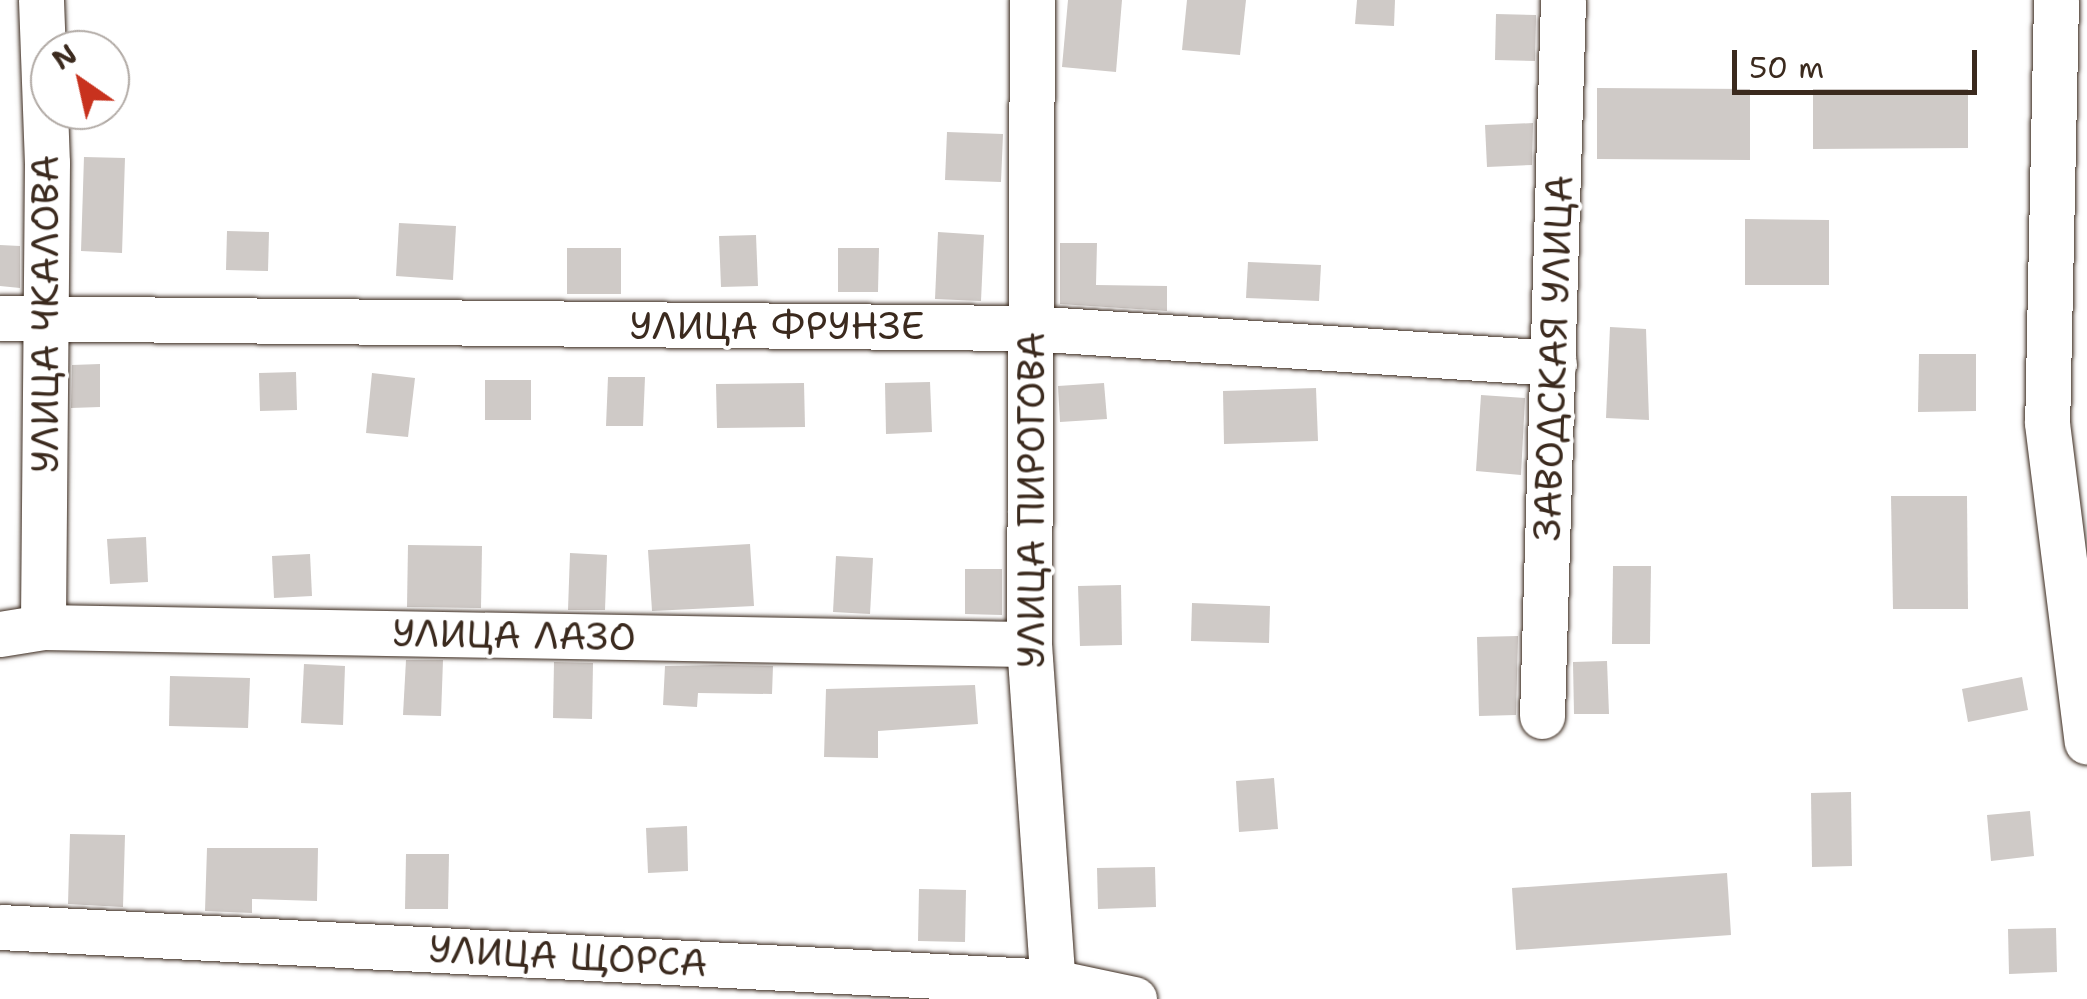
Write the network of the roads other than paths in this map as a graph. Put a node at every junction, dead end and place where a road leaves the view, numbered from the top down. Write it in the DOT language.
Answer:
graph roads {
  1 [pos="41,0"];
  2 [pos="1032,0"];
  3 [pos="1564,0"];
  4 [pos="2056,0"];
  5 [pos="22,319"];
  6 [pos="1029,328"];
  7 [pos="1554,363"];
  8 [pos="22,631"];
  9 [pos="1029,644"];
  10 [pos="1542,716"];
  11 [pos="2087,742"];
  12 [pos="0,927"];
  13 [pos="1054,990"];
  14 [pos="1134,999"];
  1 -- 5 [label="street, УЛИЦА ЧКАЛОВА"];
  2 -- 6 [label="street, УЛИЦА ПИРОГОВА"];
  3 -- 7 [label="street, ЗАВОДСКАЯ УЛИЦА"];
  4 -- 11 [label="street"];
  5 -- 6 [label="street, УЛИЦА ФРУНЗЕ"];
  5 -- 8 [label="street, УЛИЦА ЧКАЛОВА"];
  6 -- 7 [label="street, УЛИЦА ФРУНЗЕ"];
  6 -- 9 [label="street, УЛИЦА ПИРОГОВА"];
  7 -- 10 [label="street, ЗАВОДСКАЯ УЛИЦА"];
  8 -- 9 [label="street, УЛИЦА ЛАЗО"];
  9 -- 13 [label="street, УЛИЦА ПИРОГОВА"];
  12 -- 13 [label="street, УЛИЦА ЩОРСА"];
  13 -- 14 [label="street, УЛИЦА ЩОРСА"];
}
